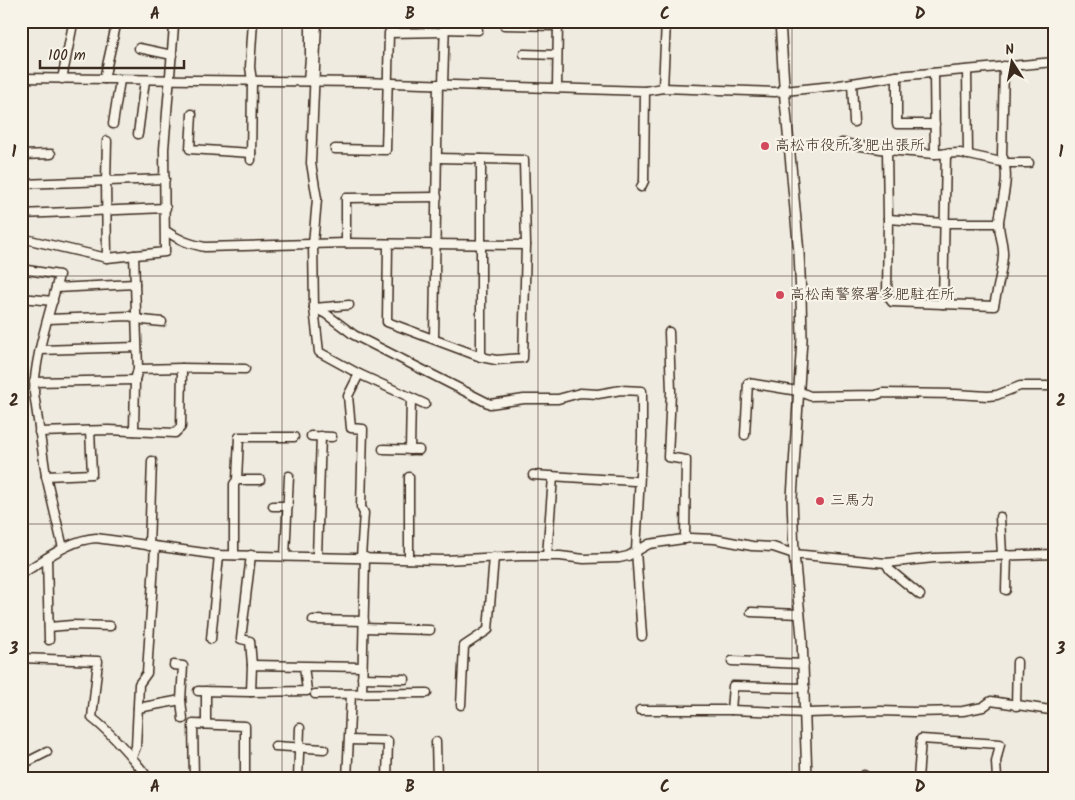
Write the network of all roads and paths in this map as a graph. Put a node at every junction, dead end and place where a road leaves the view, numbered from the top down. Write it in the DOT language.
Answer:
graph roads {
  1 [pos="117,21"];
  2 [pos="253,21"];
  3 [pos="310,21"];
  4 [pos="318,21"];
  5 [pos="666,21"];
  6 [pos="780,21"];
  7 [pos="172,22"];
  8 [pos="558,24"];
  9 [pos="504,25"];
  10 [pos="444,28"];
  11 [pos="72,30"];
  12 [pos="478,30"];
  13 [pos="139,48"];
  14 [pos="524,54"];
  15 [pos="172,55"];
  16 [pos="557,56"];
  17 [pos="1054,62"];
  18 [pos="1004,66"];
  19 [pos="967,70"];
  20 [pos="934,73"];
  21 [pos="897,76"];
  22 [pos="21,78"];
  23 [pos="62,79"];
  24 [pos="104,79"];
  25 [pos="120,80"];
  26 [pos="145,80"];
  27 [pos="171,80"];
  28 [pos="252,81"];
  29 [pos="311,81"];
  30 [pos="388,82"];
  31 [pos="852,83"];
  32 [pos="440,84"];
  33 [pos="557,88"];
  34 [pos="662,88"];
  35 [pos="645,91"];
  36 [pos="784,91"];
  37 [pos="192,114"];
  38 [pos="854,122"];
  39 [pos="113,124"];
  40 [pos="935,124"];
  41 [pos="138,134"];
  42 [pos="107,140"];
  43 [pos="842,144"];
  44 [pos="335,149"];
  45 [pos="887,150"];
  46 [pos="946,153"];
  47 [pos="51,154"];
  48 [pos="935,154"];
  49 [pos="21,155"];
  50 [pos="968,155"];
  51 [pos="438,158"];
  52 [pos="481,159"];
  53 [pos="1006,163"];
  54 [pos="1028,163"];
  55 [pos="165,179"];
  56 [pos="106,181"];
  57 [pos="21,184"];
  58 [pos="641,186"];
  59 [pos="437,197"];
  60 [pos="166,208"];
  61 [pos="106,210"];
  62 [pos="21,214"];
  63 [pos="888,219"];
  64 [pos="944,223"];
  65 [pos="998,223"];
  66 [pos="166,231"];
  67 [pos="21,238"];
  68 [pos="346,243"];
  69 [pos="436,243"];
  70 [pos="313,244"];
  71 [pos="388,244"];
  72 [pos="481,244"];
  73 [pos="526,245"];
  74 [pos="134,255"];
  75 [pos="107,258"];
  76 [pos="21,269"];
  77 [pos="135,284"];
  78 [pos="56,288"];
  79 [pos="21,298"];
  80 [pos="53,301"];
  81 [pos="943,304"];
  82 [pos="350,305"];
  83 [pos="314,308"];
  84 [pos="136,318"];
  85 [pos="48,319"];
  86 [pos="162,322"];
  87 [pos="669,332"];
  88 [pos="434,339"];
  89 [pos="137,347"];
  90 [pos="40,350"];
  91 [pos="481,357"];
  92 [pos="182,368"];
  93 [pos="138,369"];
  94 [pos="245,369"];
  95 [pos="359,374"];
  96 [pos="135,380"];
  97 [pos="34,382"];
  98 [pos="1054,386"];
  99 [pos="798,391"];
  100 [pos="411,398"];
  101 [pos="425,404"];
  102 [pos="90,431"];
  103 [pos="134,431"];
  104 [pos="39,432"];
  105 [pos="745,435"];
  106 [pos="311,436"];
  107 [pos="322,436"];
  108 [pos="294,437"];
  109 [pos="332,437"];
  110 [pos="383,449"];
  111 [pos="152,461"];
  112 [pos="533,475"];
  113 [pos="46,476"];
  114 [pos="289,476"];
  115 [pos="409,477"];
  116 [pos="553,477"];
  117 [pos="237,480"];
  118 [pos="260,480"];
  119 [pos="634,481"];
  120 [pos="273,506"];
  121 [pos="288,506"];
  122 [pos="1000,517"];
  123 [pos="685,539"];
  124 [pos="152,547"];
  125 [pos="63,548"];
  126 [pos="636,551"];
  127 [pos="220,554"];
  128 [pos="794,554"];
  129 [pos="1054,554"];
  130 [pos="234,555"];
  131 [pos="1004,555"];
  132 [pos="251,556"];
  133 [pos="285,556"];
  134 [pos="317,556"];
  135 [pos="547,556"];
  136 [pos="363,557"];
  137 [pos="494,557"];
  138 [pos="47,558"];
  139 [pos="409,559"];
  140 [pos="886,563"];
  141 [pos="21,574"];
  142 [pos="1006,590"];
  143 [pos="920,595"];
  144 [pos="751,612"];
  145 [pos="800,614"];
  146 [pos="313,620"];
  147 [pos="364,625"];
  148 [pos="110,626"];
  149 [pos="49,627"];
  150 [pos="430,630"];
  151 [pos="642,636"];
  152 [pos="211,639"];
  153 [pos="49,640"];
  154 [pos="21,658"];
  155 [pos="732,662"];
  156 [pos="1017,662"];
  157 [pos="804,664"];
  158 [pos="174,665"];
  159 [pos="252,665"];
  160 [pos="304,666"];
  161 [pos="362,667"];
  162 [pos="362,678"];
  163 [pos="405,679"];
  164 [pos="805,688"];
  165 [pos="198,691"];
  166 [pos="206,691"];
  167 [pos="251,692"];
  168 [pos="427,693"];
  169 [pos="315,694"];
  170 [pos="351,694"];
  171 [pos="362,694"];
  172 [pos="181,700"];
  173 [pos="461,705"];
  174 [pos="1016,706"];
  175 [pos="138,708"];
  176 [pos="640,710"];
  177 [pos="731,710"];
  178 [pos="1054,713"];
  179 [pos="806,714"];
  180 [pos="183,719"];
  181 [pos="206,724"];
  182 [pos="300,728"];
  183 [pos="349,740"];
  184 [pos="436,742"];
  185 [pos="275,746"];
  186 [pos="299,748"];
  187 [pos="324,749"];
  188 [pos="47,752"];
  189 [pos="132,757"];
  190 [pos="21,765"];
  191 [pos="149,779"];
  192 [pos="194,779"];
  193 [pos="245,779"];
  194 [pos="298,779"];
  195 [pos="347,779"];
  196 [pos="388,779"];
  197 [pos="438,779"];
  198 [pos="807,779"];
  199 [pos="918,779"];
  200 [pos="997,779"];
  1 -- 24 [label="street"];
  2 -- 28 [label="street"];
  3 -- 29 [label="street"];
  4 -- 29 [label="street"];
  5 -- 34 [label="street"];
  6 -- 36 [label="street"];
  7 -- 15 [label="street"];
  8 -- 9 [label="street"];
  8 -- 16 [label="street"];
  10 -- 12 [label="street"];
  10 -- 30 [label="street"];
  10 -- 32 [label="street"];
  11 -- 23 [label="street"];
  13 -- 15 [label="street"];
  14 -- 16 [label="street"];
  15 -- 27 [label="street"];
  16 -- 33 [label="street"];
  17 -- 18 [label="street"];
  18 -- 19 [label="street"];
  18 -- 53 [label="street"];
  19 -- 20 [label="street"];
  19 -- 50 [label="street"];
  20 -- 21 [label="street"];
  20 -- 40 [label="street"];
  21 -- 31 [label="street"];
  21 -- 40 [label="street"];
  22 -- 23 [label="street"];
  23 -- 24 [label="street"];
  24 -- 25 [label="street"];
  25 -- 26 [label="street"];
  25 -- 39 [label="street"];
  26 -- 27 [label="street"];
  26 -- 41 [label="street"];
  27 -- 28 [label="street"];
  27 -- 55 [label="street"];
  28 -- 29 [label="street"];
  28 -- 37 [label="street"];
  29 -- 30 [label="street"];
  29 -- 70 [label="street"];
  30 -- 32 [label="street"];
  30 -- 44 [label="street"];
  31 -- 36 [label="street"];
  31 -- 38 [label="street"];
  32 -- 33 [label="street"];
  32 -- 51 [label="street"];
  33 -- 35 [label="street"];
  34 -- 35 [label="street"];
  34 -- 36 [label="street"];
  35 -- 58 [label="street"];
  36 -- 99 [label="street"];
  40 -- 48 [label="street"];
  42 -- 56 [label="street"];
  43 -- 45 [label="street"];
  45 -- 48 [label="street"];
  45 -- 63 [label="street"];
  46 -- 48 [label="street"];
  46 -- 50 [label="street"];
  46 -- 64 [label="street"];
  47 -- 49 [label="street"];
  50 -- 53 [label="street"];
  51 -- 52 [label="street"];
  51 -- 59 [label="street"];
  52 -- 72 [label="street"];
  52 -- 73 [label="street"];
  53 -- 54 [label="street"];
  53 -- 65 [label="street"];
  55 -- 56 [label="street"];
  55 -- 60 [label="street"];
  56 -- 57 [label="street"];
  56 -- 61 [label="street"];
  59 -- 68 [label="street"];
  59 -- 69 [label="street"];
  60 -- 61 [label="street"];
  60 -- 66 [label="street"];
  61 -- 62 [label="street"];
  61 -- 75 [label="street"];
  63 -- 64 [label="street"];
  63 -- 81 [label="street"];
  64 -- 65 [label="street"];
  64 -- 81 [label="street"];
  65 -- 81 [label="street"];
  66 -- 70 [label="street"];
  66 -- 74 [label="street"];
  67 -- 75 [label="street"];
  68 -- 70 [label="street"];
  68 -- 71 [label="street"];
  69 -- 71 [label="street"];
  69 -- 72 [label="street"];
  69 -- 88 [label="street"];
  70 -- 83 [label="street"];
  71 -- 88 [label="street"];
  72 -- 73 [label="street"];
  72 -- 91 [label="street"];
  73 -- 91 [label="street"];
  74 -- 75 [label="street"];
  74 -- 77 [label="street"];
  76 -- 78 [label="street"];
  77 -- 78 [label="street"];
  77 -- 84 [label="street"];
  78 -- 80 [label="street"];
  79 -- 80 [label="street"];
  80 -- 85 [label="street"];
  82 -- 83 [label="street"];
  83 -- 95 [label="street"];
  83 -- 126 [label="street"];
  84 -- 85 [label="street"];
  84 -- 86 [label="street"];
  84 -- 89 [label="street"];
  85 -- 90 [label="street"];
  87 -- 123 [label="street"];
  88 -- 91 [label="street"];
  89 -- 90 [label="street"];
  89 -- 93 [label="street"];
  90 -- 97 [label="street"];
  92 -- 93 [label="street"];
  92 -- 94 [label="street"];
  92 -- 103 [label="street"];
  93 -- 96 [label="street"];
  95 -- 100 [label="street"];
  95 -- 136 [label="street"];
  96 -- 97 [label="street"];
  96 -- 103 [label="street"];
  97 -- 104 [label="street"];
  98 -- 99 [label="street"];
  99 -- 105 [label="street"];
  99 -- 128 [label="street"];
  100 -- 101 [label="street"];
  100 -- 110 [label="street"];
  102 -- 103 [label="street"];
  102 -- 104 [label="street"];
  102 -- 113 [label="street"];
  104 -- 113 [label="street"];
  106 -- 107 [label="street"];
  107 -- 109 [label="street"];
  107 -- 134 [label="street"];
  108 -- 117 [label="street"];
  111 -- 124 [label="street"];
  112 -- 116 [label="street"];
  113 -- 125 [label="street"];
  114 -- 121 [label="street"];
  115 -- 139 [label="street"];
  116 -- 119 [label="street"];
  116 -- 135 [label="street"];
  117 -- 118 [label="street"];
  117 -- 130 [label="street"];
  120 -- 121 [label="street"];
  121 -- 133 [label="street"];
  122 -- 131 [label="street"];
  123 -- 126 [label="street"];
  123 -- 128 [label="street"];
  124 -- 125 [label="street"];
  124 -- 127 [label="street"];
  124 -- 175 [label="street"];
  125 -- 138 [label="street"];
  126 -- 135 [label="street"];
  126 -- 151 [label="street"];
  127 -- 130 [label="street"];
  127 -- 152 [label="street"];
  128 -- 140 [label="street"];
  128 -- 145 [label="street"];
  129 -- 131 [label="street"];
  130 -- 132 [label="street"];
  131 -- 140 [label="street"];
  131 -- 142 [label="street"];
  132 -- 133 [label="street"];
  132 -- 159 [label="street"];
  133 -- 134 [label="street"];
  134 -- 136 [label="street"];
  135 -- 137 [label="street"];
  136 -- 139 [label="street"];
  136 -- 147 [label="street"];
  137 -- 139 [label="street"];
  137 -- 173 [label="street"];
  138 -- 141 [label="street"];
  138 -- 149 [label="street"];
  140 -- 143 [label="street"];
  144 -- 145 [label="street"];
  145 -- 157 [label="street"];
  146 -- 147 [label="street"];
  147 -- 150 [label="street"];
  147 -- 161 [label="street"];
  148 -- 149 [label="street"];
  149 -- 153 [label="street"];
  154 -- 189 [label="street"];
  155 -- 157 [label="street"];
  156 -- 174 [label="street"];
  157 -- 164 [label="street"];
  158 -- 172 [label="street"];
  159 -- 160 [label="street"];
  159 -- 167 [label="street"];
  160 -- 161 [label="street"];
  160 -- 167 [label="street"];
  161 -- 162 [label="street"];
  162 -- 163 [label="street"];
  162 -- 171 [label="street"];
  164 -- 177 [label="street"];
  164 -- 179 [label="street"];
  165 -- 166 [label="street"];
  166 -- 167 [label="street"];
  166 -- 181 [label="street"];
  168 -- 171 [label="street"];
  169 -- 170 [label="street"];
  170 -- 171 [label="street"];
  170 -- 183 [label="street"];
  172 -- 175 [label="street"];
  172 -- 180 [label="street"];
  174 -- 178 [label="street"];
  174 -- 179 [label="street"];
  175 -- 189 [label="street"];
  176 -- 177 [label="street"];
  177 -- 179 [label="street"];
  179 -- 198 [label="street"];
  181 -- 192 [label="street"];
  181 -- 193 [label="street"];
  182 -- 186 [label="street"];
  183 -- 195 [label="street"];
  183 -- 196 [label="street"];
  184 -- 197 [label="street"];
  185 -- 186 [label="street"];
  186 -- 187 [label="street"];
  186 -- 194 [label="street"];
  188 -- 190 [label="street"];
  189 -- 191 [label="street"];
  199 -- 200 [label="street"];
}
